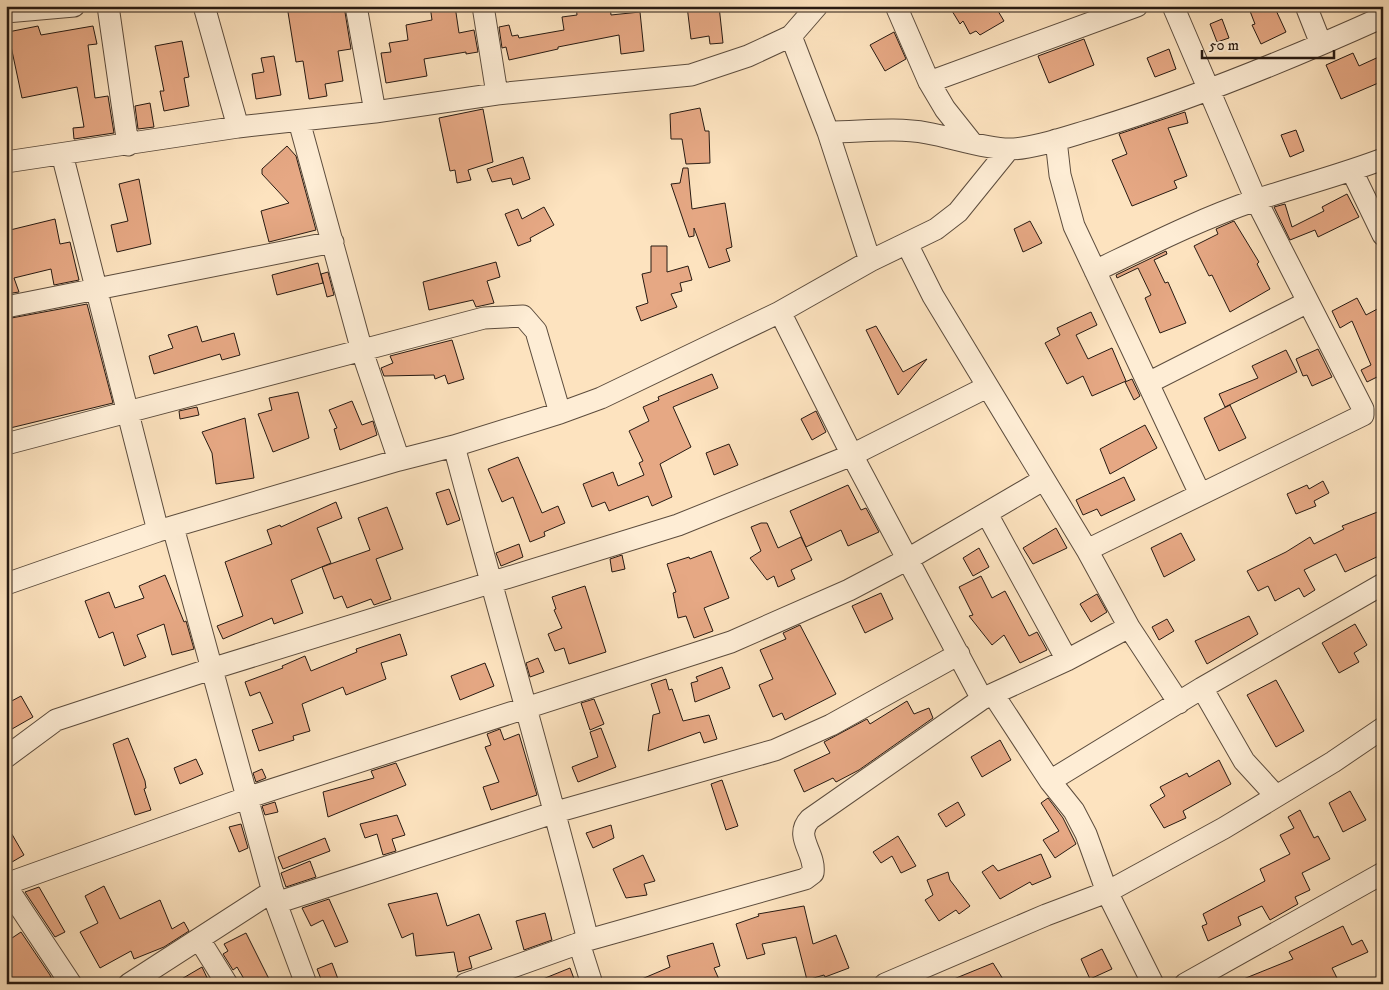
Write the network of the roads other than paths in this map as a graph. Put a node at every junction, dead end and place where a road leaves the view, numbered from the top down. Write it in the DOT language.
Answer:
graph roads {
  1 [pos="74,6"];
  2 [pos="108,6"];
  3 [pos="204,6"];
  4 [pos="356,6"];
  5 [pos="483,6"];
  6 [pos="817,6"];
  7 [pos="896,6"];
  8 [pos="1137,6"];
  9 [pos="1173,6"];
  10 [pos="1306,6"];
  11 [pos="6,12"];
  12 [pos="1383,16"];
  13 [pos="791,36"];
  14 [pos="1321,44"];
  15 [pos="928,82"];
  16 [pos="1207,90"];
  17 [pos="497,94"];
  18 [pos="375,112"];
  19 [pos="299,120"];
  20 [pos="238,127"];
  21 [pos="828,132"];
  22 [pos="1056,140"];
  23 [pos="972,142"];
  24 [pos="128,145"];
  25 [pos="1008,149"];
  26 [pos="62,154"];
  27 [pos="1383,159"];
  28 [pos="6,162"];
  29 [pos="1352,171"];
  30 [pos="1256,200"];
  31 [pos="1383,235"];
  32 [pos="333,242"];
  33 [pos="907,244"];
  34 [pos="870,261"];
  35 [pos="1095,271"];
  36 [pos="95,288"];
  37 [pos="1308,302"];
  38 [pos="6,306"];
  39 [pos="780,312"];
  40 [pos="362,351"];
  41 [pos="1148,383"];
  42 [pos="987,387"];
  43 [pos="128,412"];
  44 [pos="560,413"];
  45 [pos="6,444"];
  46 [pos="454,446"];
  47 [pos="852,455"];
  48 [pos="399,460"];
  49 [pos="1043,480"];
  50 [pos="1200,494"];
  51 [pos="987,514"];
  52 [pos="166,529"];
  53 [pos="1087,550"];
  54 [pos="908,559"];
  55 [pos="490,583"];
  56 [pos="6,584"];
  57 [pos="1383,584"];
  58 [pos="1130,626"];
  59 [pos="959,654"];
  60 [pos="1067,660"];
  61 [pos="211,669"];
  62 [pos="1202,688"];
  63 [pos="988,697"];
  64 [pos="1179,703"];
  65 [pos="525,709"];
  66 [pos="1383,728"];
  67 [pos="6,757"];
  68 [pos="1050,781"];
  69 [pos="1276,796"];
  70 [pos="246,798"];
  71 [pos="556,812"];
  72 [pos="1383,873"];
  73 [pos="6,885"];
  74 [pos="1108,892"];
  75 [pos="274,897"];
  76 [pos="13,913"];
  77 [pos="199,939"];
  78 [pos="584,941"];
  79 [pos="71,984"];
  80 [pos="129,984"];
  81 [pos="227,984"];
  82 [pos="306,984"];
  83 [pos="465,984"];
  84 [pos="592,984"];
  85 [pos="885,984"];
  86 [pos="1153,984"];
  87 [pos="1185,984"];
  1 -- 11 [label="street"];
  2 -- 24 [label="street"];
  3 -- 20 [label="street"];
  4 -- 18 [label="street"];
  5 -- 17 [label="street"];
  6 -- 13 [label="street"];
  7 -- 15 [label="street"];
  8 -- 15 [label="street"];
  9 -- 16 [label="street"];
  10 -- 14 [label="street"];
  12 -- 14 [label="street"];
  13 -- 17 [label="street"];
  13 -- 21 [label="street"];
  14 -- 16 [label="street"];
  15 -- 23 [label="street"];
  16 -- 22 [label="street"];
  16 -- 30 [label="street"];
  17 -- 18 [label="street"];
  18 -- 19 [label="street"];
  19 -- 20 [label="street"];
  19 -- 32 [label="street"];
  20 -- 24 [label="street"];
  21 -- 23 [label="street"];
  21 -- 34 [label="street"];
  22 -- 25 [label="street"];
  22 -- 35 [label="street"];
  23 -- 25 [label="street"];
  24 -- 26 [label="street"];
  25 -- 33 [label="street"];
  26 -- 28 [label="street"];
  26 -- 36 [label="street"];
  27 -- 29 [label="street"];
  29 -- 30 [label="street"];
  29 -- 31 [label="street"];
  30 -- 35 [label="street"];
  30 -- 37 [label="street"];
  32 -- 36 [label="street"];
  32 -- 40 [label="street"];
  33 -- 34 [label="street"];
  33 -- 42 [label="street"];
  34 -- 39 [label="street"];
  35 -- 41 [label="street"];
  36 -- 38 [label="street"];
  36 -- 43 [label="street"];
  37 -- 41 [label="street"];
  37 -- 50 [label="street"];
  39 -- 44 [label="street"];
  39 -- 47 [label="street"];
  40 -- 43 [label="street"];
  40 -- 44 [label="street"];
  40 -- 48 [label="street"];
  41 -- 50 [label="street"];
  42 -- 47 [label="street"];
  42 -- 49 [label="street"];
  43 -- 45 [label="street"];
  43 -- 52 [label="street"];
  44 -- 46 [label="street"];
  46 -- 48 [label="street"];
  46 -- 55 [label="street"];
  47 -- 54 [label="street"];
  47 -- 55 [label="street"];
  48 -- 52 [label="street"];
  49 -- 51 [label="street"];
  49 -- 53 [label="street"];
  50 -- 53 [label="street"];
  51 -- 54 [label="street"];
  51 -- 60 [label="street"];
  52 -- 56 [label="street"];
  52 -- 61 [label="street"];
  53 -- 58 [label="street"];
  54 -- 59 [label="street"];
  54 -- 65 [label="street"];
  55 -- 61 [label="street"];
  55 -- 65 [label="street"];
  57 -- 62 [label="street"];
  58 -- 60 [label="street"];
  58 -- 64 [label="street"];
  59 -- 63 [label="street"];
  59 -- 71 [label="street"];
  60 -- 63 [label="street"];
  61 -- 67 [label="street"];
  61 -- 70 [label="street"];
  62 -- 64 [label="street"];
  62 -- 69 [label="street"];
  63 -- 68 [label="street"];
  63 -- 78 [label="street"];
  64 -- 68 [label="street"];
  65 -- 70 [label="street"];
  65 -- 71 [label="street"];
  66 -- 69 [label="street"];
  68 -- 74 [label="street"];
  69 -- 74 [label="street"];
  70 -- 73 [label="street"];
  70 -- 75 [label="street"];
  71 -- 75 [label="street"];
  71 -- 78 [label="street"];
  72 -- 87 [label="street"];
  73 -- 76 [label="street"];
  74 -- 85 [label="street"];
  74 -- 86 [label="street"];
  75 -- 77 [label="street"];
  75 -- 82 [label="street"];
  76 -- 79 [label="street"];
  77 -- 80 [label="street"];
  77 -- 81 [label="street"];
  78 -- 83 [label="street"];
  78 -- 84 [label="street"];
}
